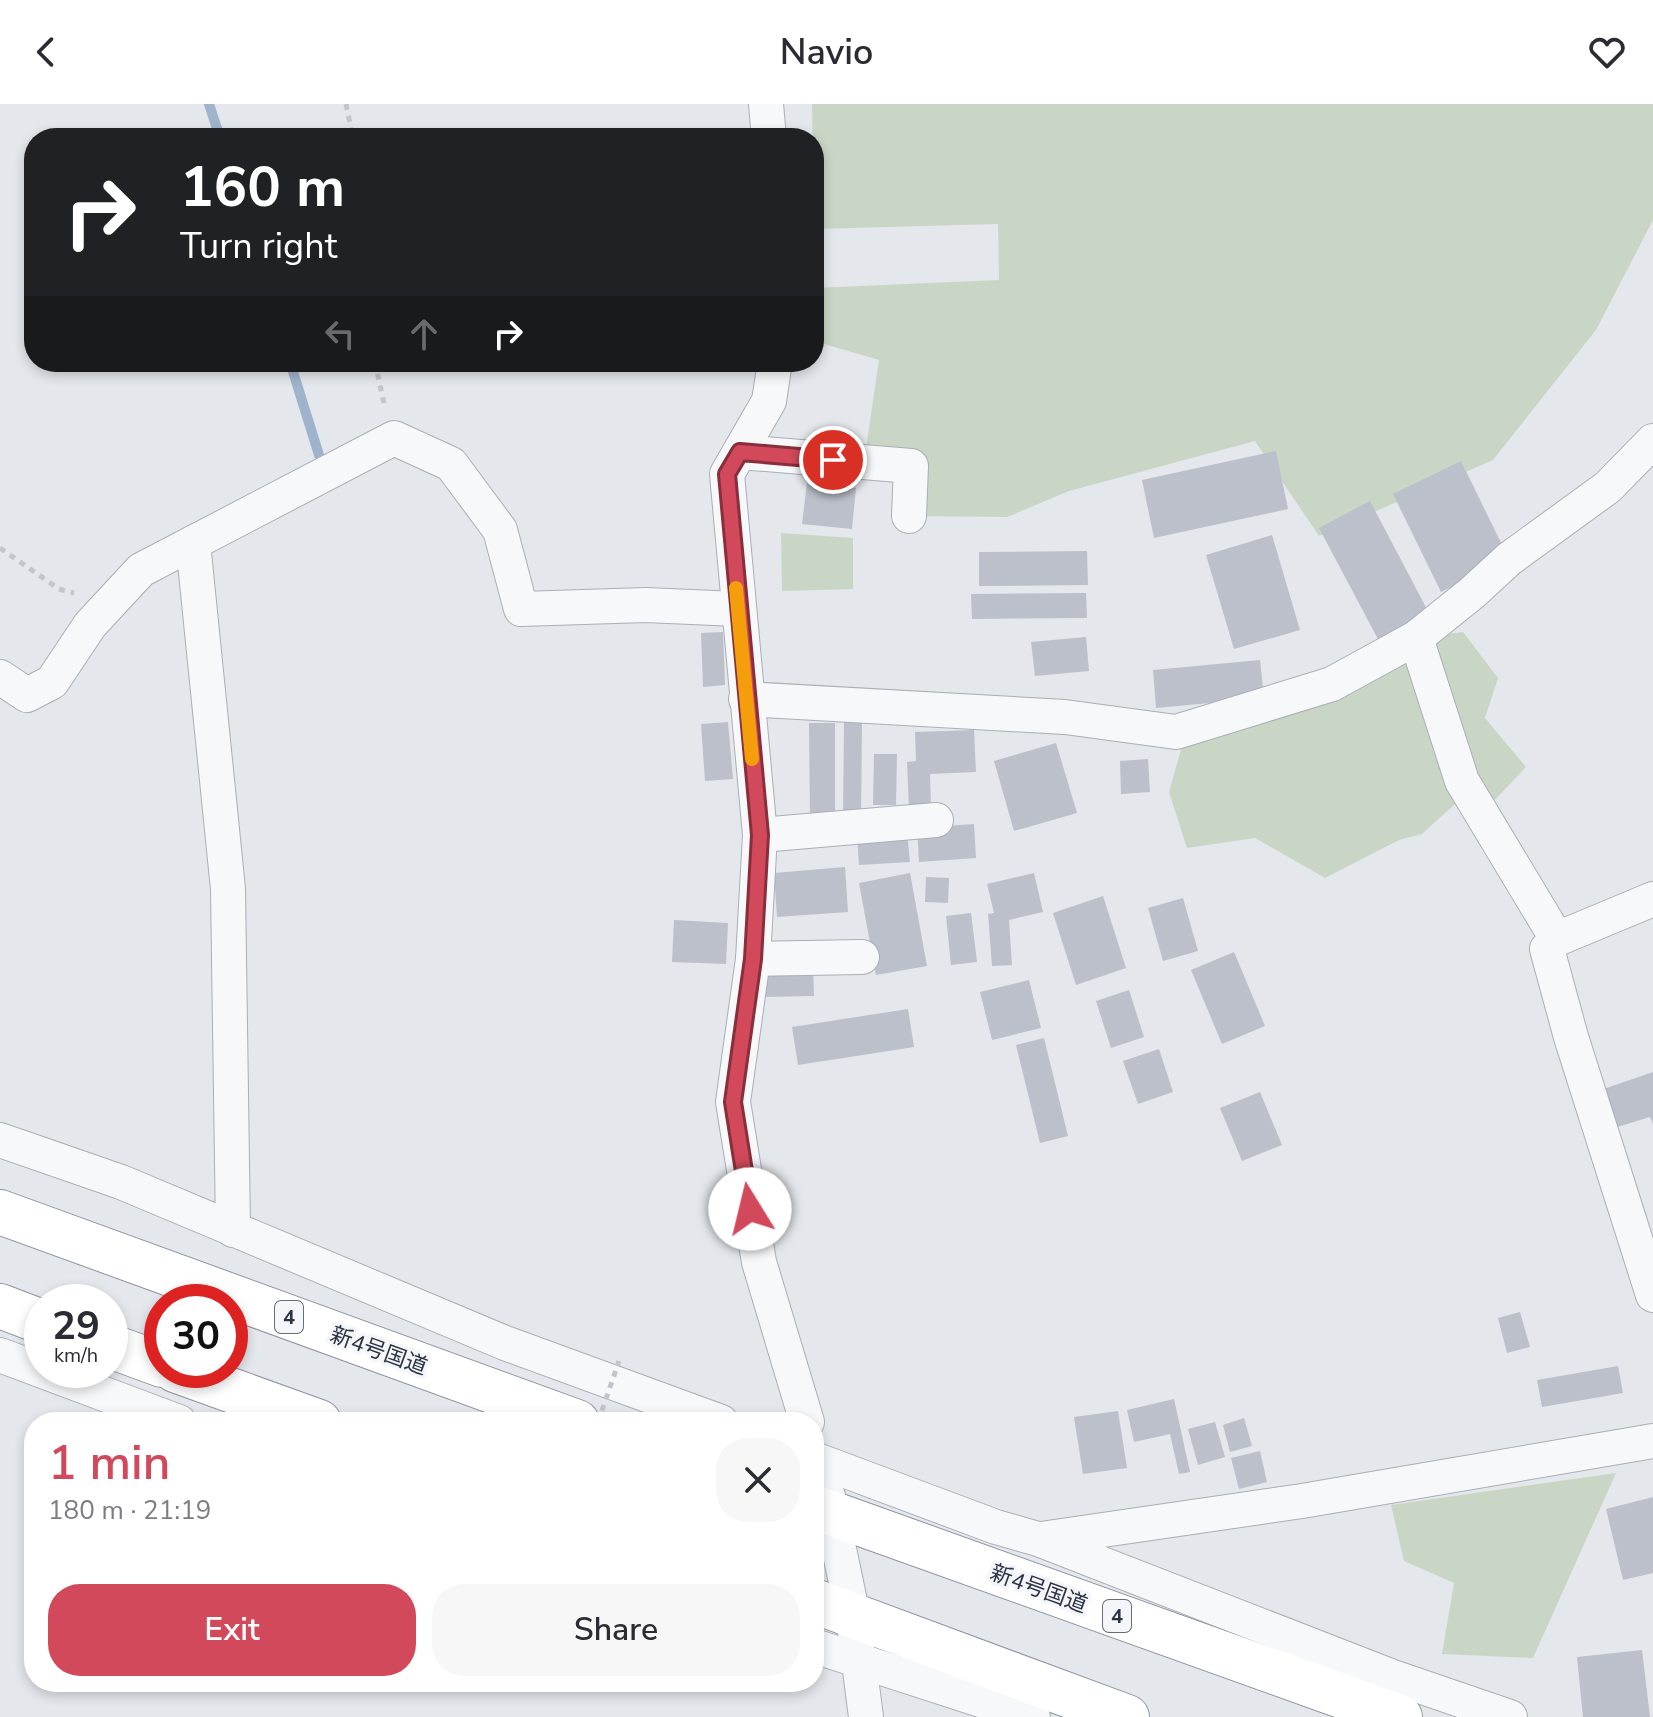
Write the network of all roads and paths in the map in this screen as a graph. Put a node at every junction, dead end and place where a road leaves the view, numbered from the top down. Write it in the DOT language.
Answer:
graph roads {
  1 [pos="346,104"];
  2 [pos="766,104"];
  3 [pos="351,128"];
  4 [pos="768,128"];
  5 [pos="377,372"];
  6 [pos="773,372"];
  7 [pos="392,441"];
  8 [pos="1653,441"];
  9 [pos="740,452"];
  10 [pos="909,516"];
  11 [pos="193,543"];
  12 [pos="0,548"];
  13 [pos="109,603"];
  14 [pos="737,609"];
  15 [pos="1416,638"];
  16 [pos="0,677"];
  17 [pos="746,699"];
  18 [pos="936,820"];
  19 [pos="760,835"];
  20 [pos="1653,899"];
  21 [pos="1557,939"];
  22 [pos="862,957"];
  23 [pos="753,959"];
  24 [pos="0,1140"];
  25 [pos="0,1212"];
  26 [pos="233,1230"];
  27 [pos="1653,1295"];
  28 [pos="0,1306"];
  29 [pos="24,1315"];
  30 [pos="0,1355"];
  31 [pos="619,1361"];
  32 [pos="225,1388"];
  33 [pos="152,1412"];
  34 [pos="291,1412"];
  35 [pos="550,1412"];
  36 [pos="601,1412"];
  37 [pos="694,1412"];
  38 [pos="804,1412"];
  39 [pos="1653,1441"];
  40 [pos="824,1458"];
  41 [pos="824,1511"];
  42 [pos="824,1520"];
  43 [pos="1038,1539"];
  44 [pos="834,1608"];
  45 [pos="824,1649"];
  46 [pos="861,1662"];
  47 [pos="866,1717"];
  48 [pos="1033,1717"];
  49 [pos="1127,1717"];
  50 [pos="1400,1717"];
  51 [pos="1510,1717"];
  1 -- 3 [label="path"];
  2 -- 4 [label="street"];
  5 -- 7 [label="path"];
  6 -- 9 [label="street"];
  7 -- 11 [label="street"];
  7 -- 14 [label="street"];
  8 -- 15 [label="street"];
  9 -- 10 [label="street"];
  9 -- 14 [label="street"];
  11 -- 13 [label="street"];
  11 -- 26 [label="street"];
  12 -- 13 [label="path"];
  13 -- 16 [label="street"];
  14 -- 17 [label="street"];
  15 -- 17 [label="street"];
  15 -- 21 [label="street"];
  17 -- 19 [label="street"];
  18 -- 19 [label="street"];
  19 -- 23 [label="street"];
  20 -- 21 [label="street"];
  21 -- 27 [label="street"];
  22 -- 23 [label="street"];
  23 -- 38 [label="street"];
  24 -- 26 [label="street"];
  25 -- 35 [label="highway, 新4号国道 / 4"];
  26 -- 37 [label="street"];
  28 -- 29 [label="highway"];
  30 -- 33 [label="street"];
  31 -- 36 [label="path, bridge"];
  32 -- 34 [label="highway"];
  39 -- 43 [label="street"];
  40 -- 43 [label="street"];
  41 -- 50 [label="highway, 新4号国道 / 4"];
  42 -- 44 [label="street"];
  43 -- 51 [label="street"];
  44 -- 46 [label="street"];
  44 -- 49 [label="highway"];
  45 -- 46 [label="street"];
  46 -- 47 [label="street"];
  46 -- 48 [label="street"];
}
